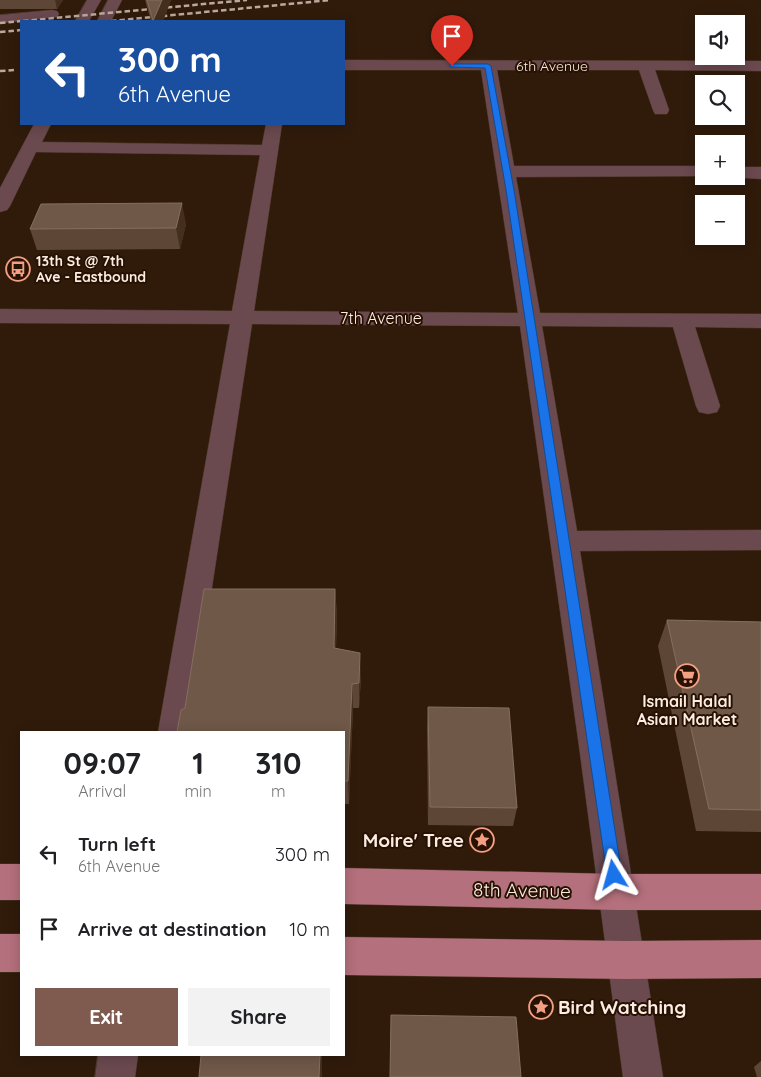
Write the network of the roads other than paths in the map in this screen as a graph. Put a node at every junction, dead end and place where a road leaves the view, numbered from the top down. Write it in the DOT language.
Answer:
graph roads {
  1 [pos="94,0"];
  2 [pos="115,0"];
  3 [pos="52,14"];
  4 [pos="0,19"];
  5 [pos="83,20"];
  6 [pos="105,20"];
  7 [pos="345,65"];
  8 [pos="488,66"];
  9 [pos="645,66"];
  10 [pos="761,66"];
  11 [pos="661,110"];
  12 [pos="41,125"];
  13 [pos="274,125"];
  14 [pos="30,147"];
  15 [pos="270,150"];
  16 [pos="507,171"];
  17 [pos="695,172"];
  18 [pos="745,173"];
  19 [pos="761,173"];
  20 [pos="0,206"];
  21 [pos="0,316"];
  22 [pos="243,318"];
  23 [pos="530,319"];
  24 [pos="682,320"];
  25 [pos="761,321"];
  26 [pos="708,406"];
  27 [pos="563,540"];
  28 [pos="761,540"];
  29 [pos="174,731"];
  30 [pos="0,882"];
  31 [pos="20,882"];
  32 [pos="345,886"];
  33 [pos="617,892"];
  34 [pos="761,892"];
  35 [pos="0,953"];
  36 [pos="20,953"];
  37 [pos="356,956"];
  38 [pos="761,959"];
  39 [pos="626,960"];
  40 [pos="118,1056"];
  41 [pos="115,1077"];
  42 [pos="643,1077"];
  1 -- 5 [label="street"];
  2 -- 6 [label="street"];
  3 -- 4 [label="street"];
  7 -- 8 [label="street, 6th Avenue"];
  8 -- 9 [label="street, 6th Avenue"];
  8 -- 16 [label="street"];
  9 -- 10 [label="street, 6th Avenue"];
  9 -- 11 [label="street"];
  12 -- 14 [label="street"];
  13 -- 15 [label="street"];
  14 -- 15 [label="street"];
  14 -- 20 [label="street"];
  15 -- 22 [label="street"];
  16 -- 17 [label="street"];
  16 -- 23 [label="street"];
  18 -- 19 [label="street"];
  21 -- 22 [label="street, 7th Avenue"];
  22 -- 23 [label="street, 7th Avenue"];
  22 -- 29 [label="street"];
  23 -- 24 [label="street, 7th Avenue"];
  23 -- 27 [label="street"];
  24 -- 25 [label="street, 7th Avenue"];
  24 -- 26 [label="street"];
  27 -- 28 [label="street"];
  27 -- 33 [label="street"];
  30 -- 31 [label="main road"];
  32 -- 33 [label="main road, 8th Avenue"];
  33 -- 34 [label="main road, 8th Avenue"];
  33 -- 39 [label="street"];
  35 -- 36 [label="main road"];
  37 -- 39 [label="main road"];
  38 -- 39 [label="main road"];
  39 -- 42 [label="street"];
  40 -- 41 [label="street"];
}
